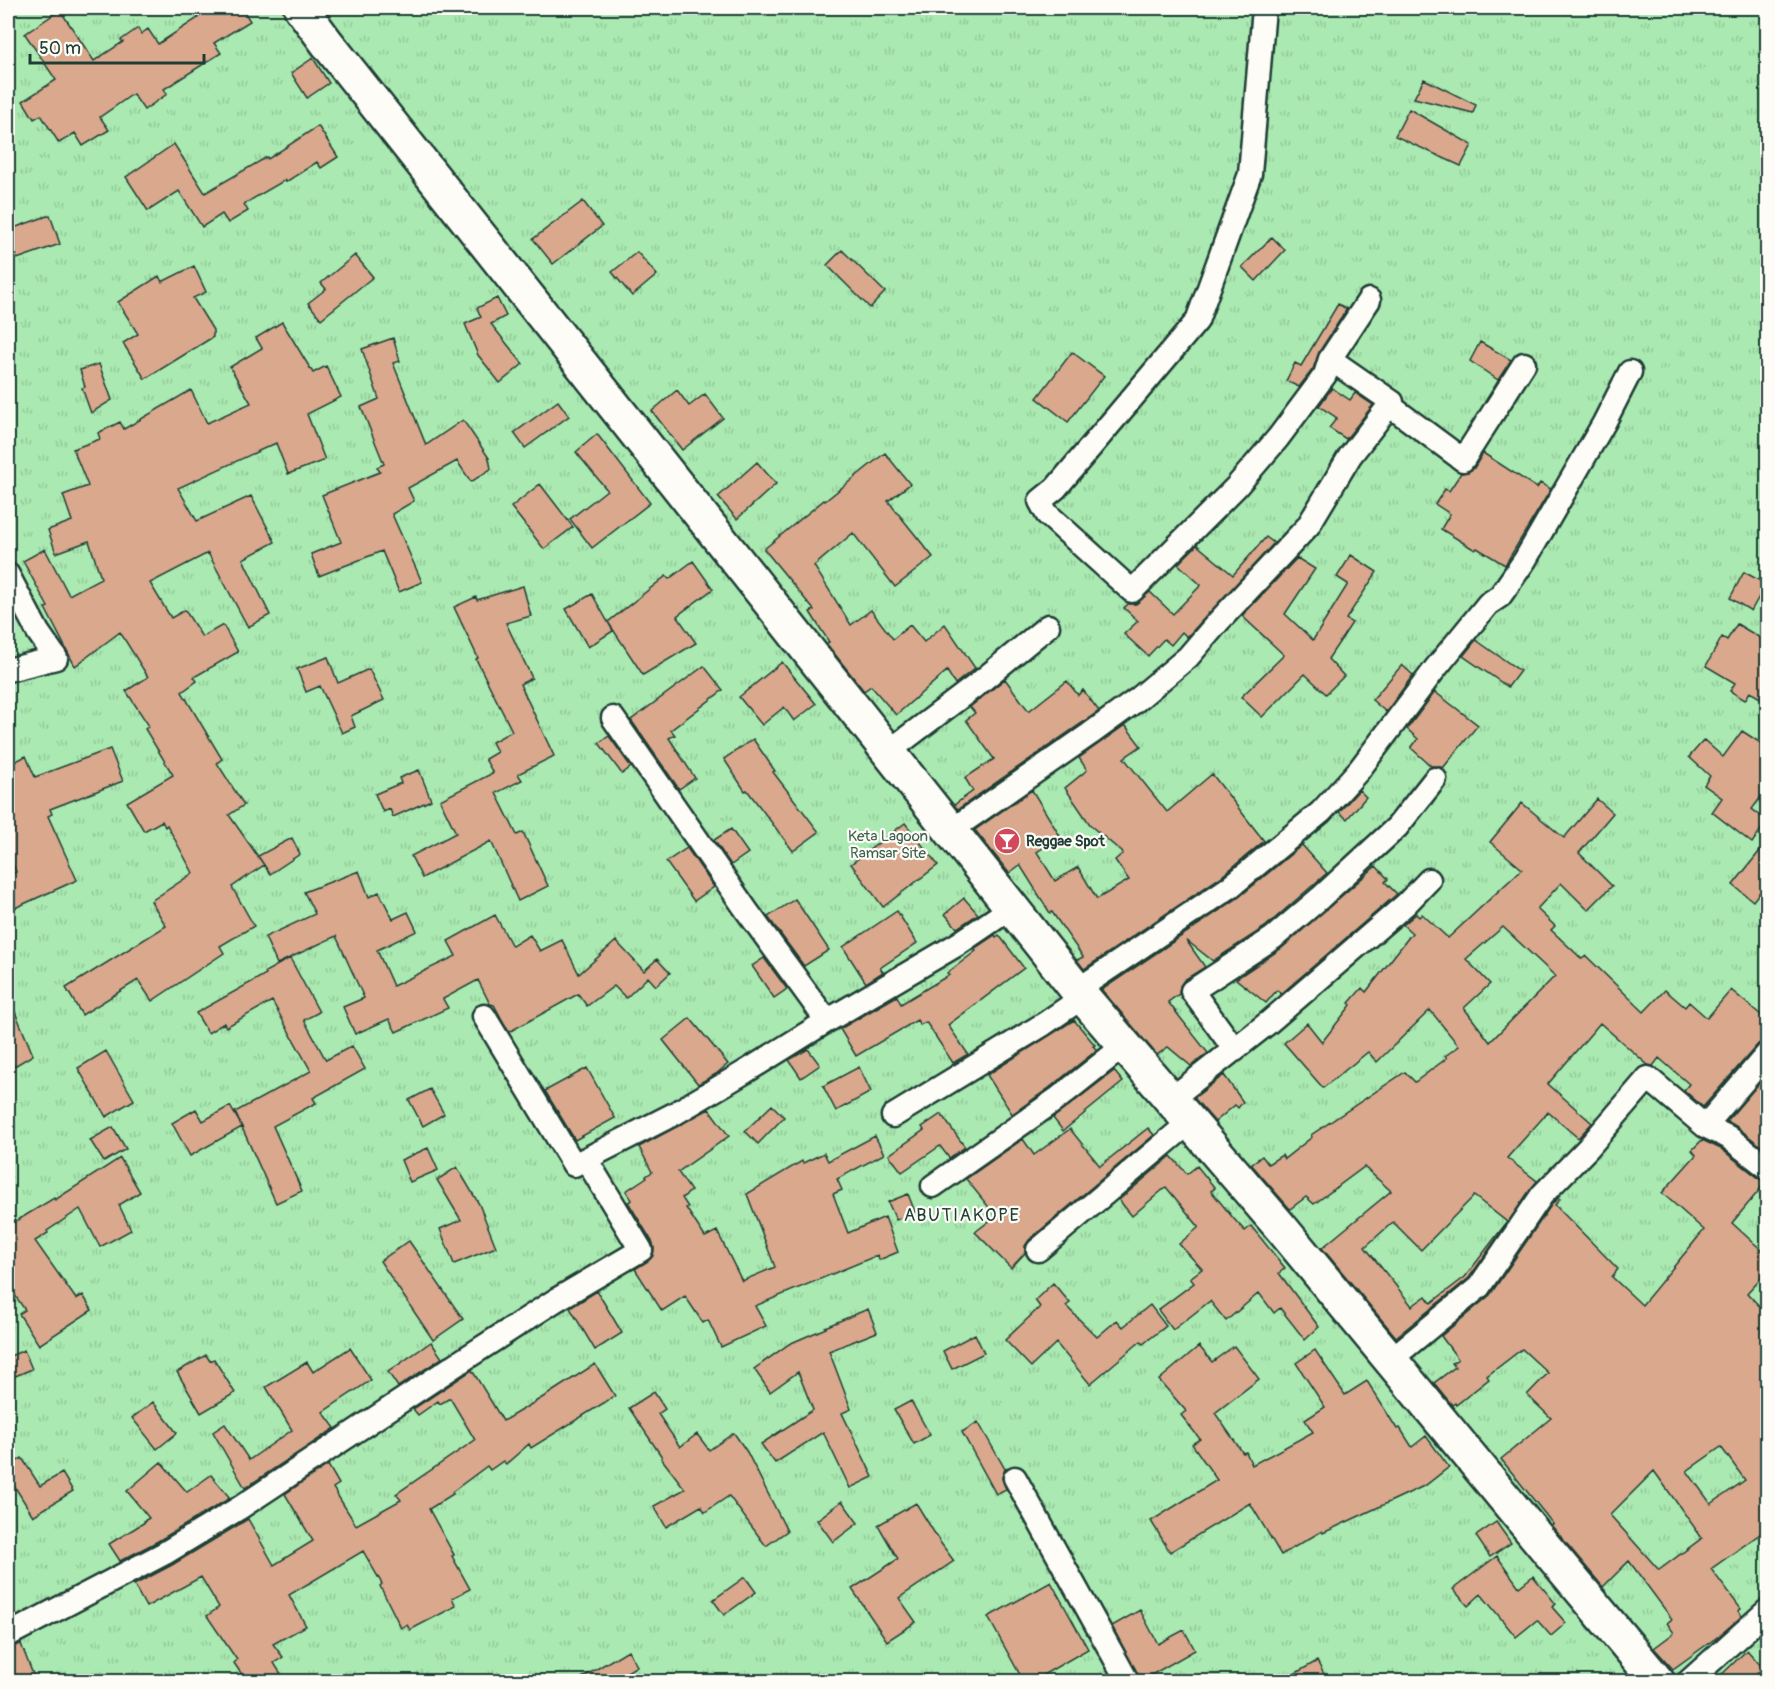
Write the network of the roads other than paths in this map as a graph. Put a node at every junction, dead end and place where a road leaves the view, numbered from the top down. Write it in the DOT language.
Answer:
graph roads {
  1 [pos="301,8"];
  2 [pos="1264,8"];
  3 [pos="1369,300"];
  4 [pos="1330,359"];
  5 [pos="1524,364"];
  6 [pos="1630,372"];
  7 [pos="1389,405"];
  8 [pos="8,575"];
  9 [pos="1048,626"];
  10 [pos="8,670"];
  11 [pos="613,718"];
  12 [pos="888,752"];
  13 [pos="1435,779"];
  14 [pos="950,831"];
  15 [pos="1429,880"];
  16 [pos="1011,908"];
  17 [pos="1080,994"];
  18 [pos="484,1016"];
  19 [pos="827,1021"];
  20 [pos="1125,1045"];
  21 [pos="1235,1050"];
  22 [pos="1767,1053"];
  23 [pos="1181,1110"];
  24 [pos="893,1116"];
  25 [pos="1705,1126"];
  26 [pos="586,1159"];
  27 [pos="1767,1168"];
  28 [pos="933,1186"];
  29 [pos="1038,1250"];
  30 [pos="1390,1360"];
  31 [pos="1015,1478"];
  32 [pos="1767,1610"];
  33 [pos="8,1635"];
  34 [pos="1128,1682"];
  35 [pos="1658,1682"];
  36 [pos="1688,1682"];
  1 -- 12 [label="main road"];
  2 -- 4 [label="street"];
  3 -- 4 [label="street"];
  4 -- 7 [label="street"];
  5 -- 7 [label="street"];
  6 -- 17 [label="street"];
  7 -- 14 [label="street"];
  8 -- 10 [label="street"];
  9 -- 12 [label="street"];
  11 -- 19 [label="street"];
  12 -- 14 [label="main road"];
  13 -- 21 [label="street"];
  14 -- 16 [label="main road"];
  15 -- 21 [label="street"];
  16 -- 17 [label="main road"];
  16 -- 19 [label="street"];
  17 -- 20 [label="main road"];
  17 -- 24 [label="street"];
  18 -- 26 [label="street"];
  19 -- 26 [label="street"];
  20 -- 23 [label="main road"];
  20 -- 28 [label="street"];
  21 -- 23 [label="street"];
  22 -- 25 [label="street"];
  23 -- 29 [label="street"];
  23 -- 30 [label="main road"];
  25 -- 27 [label="street"];
  25 -- 30 [label="street"];
  26 -- 33 [label="street"];
  30 -- 35 [label="main road"];
  31 -- 34 [label="street"];
  32 -- 36 [label="street"];
}
